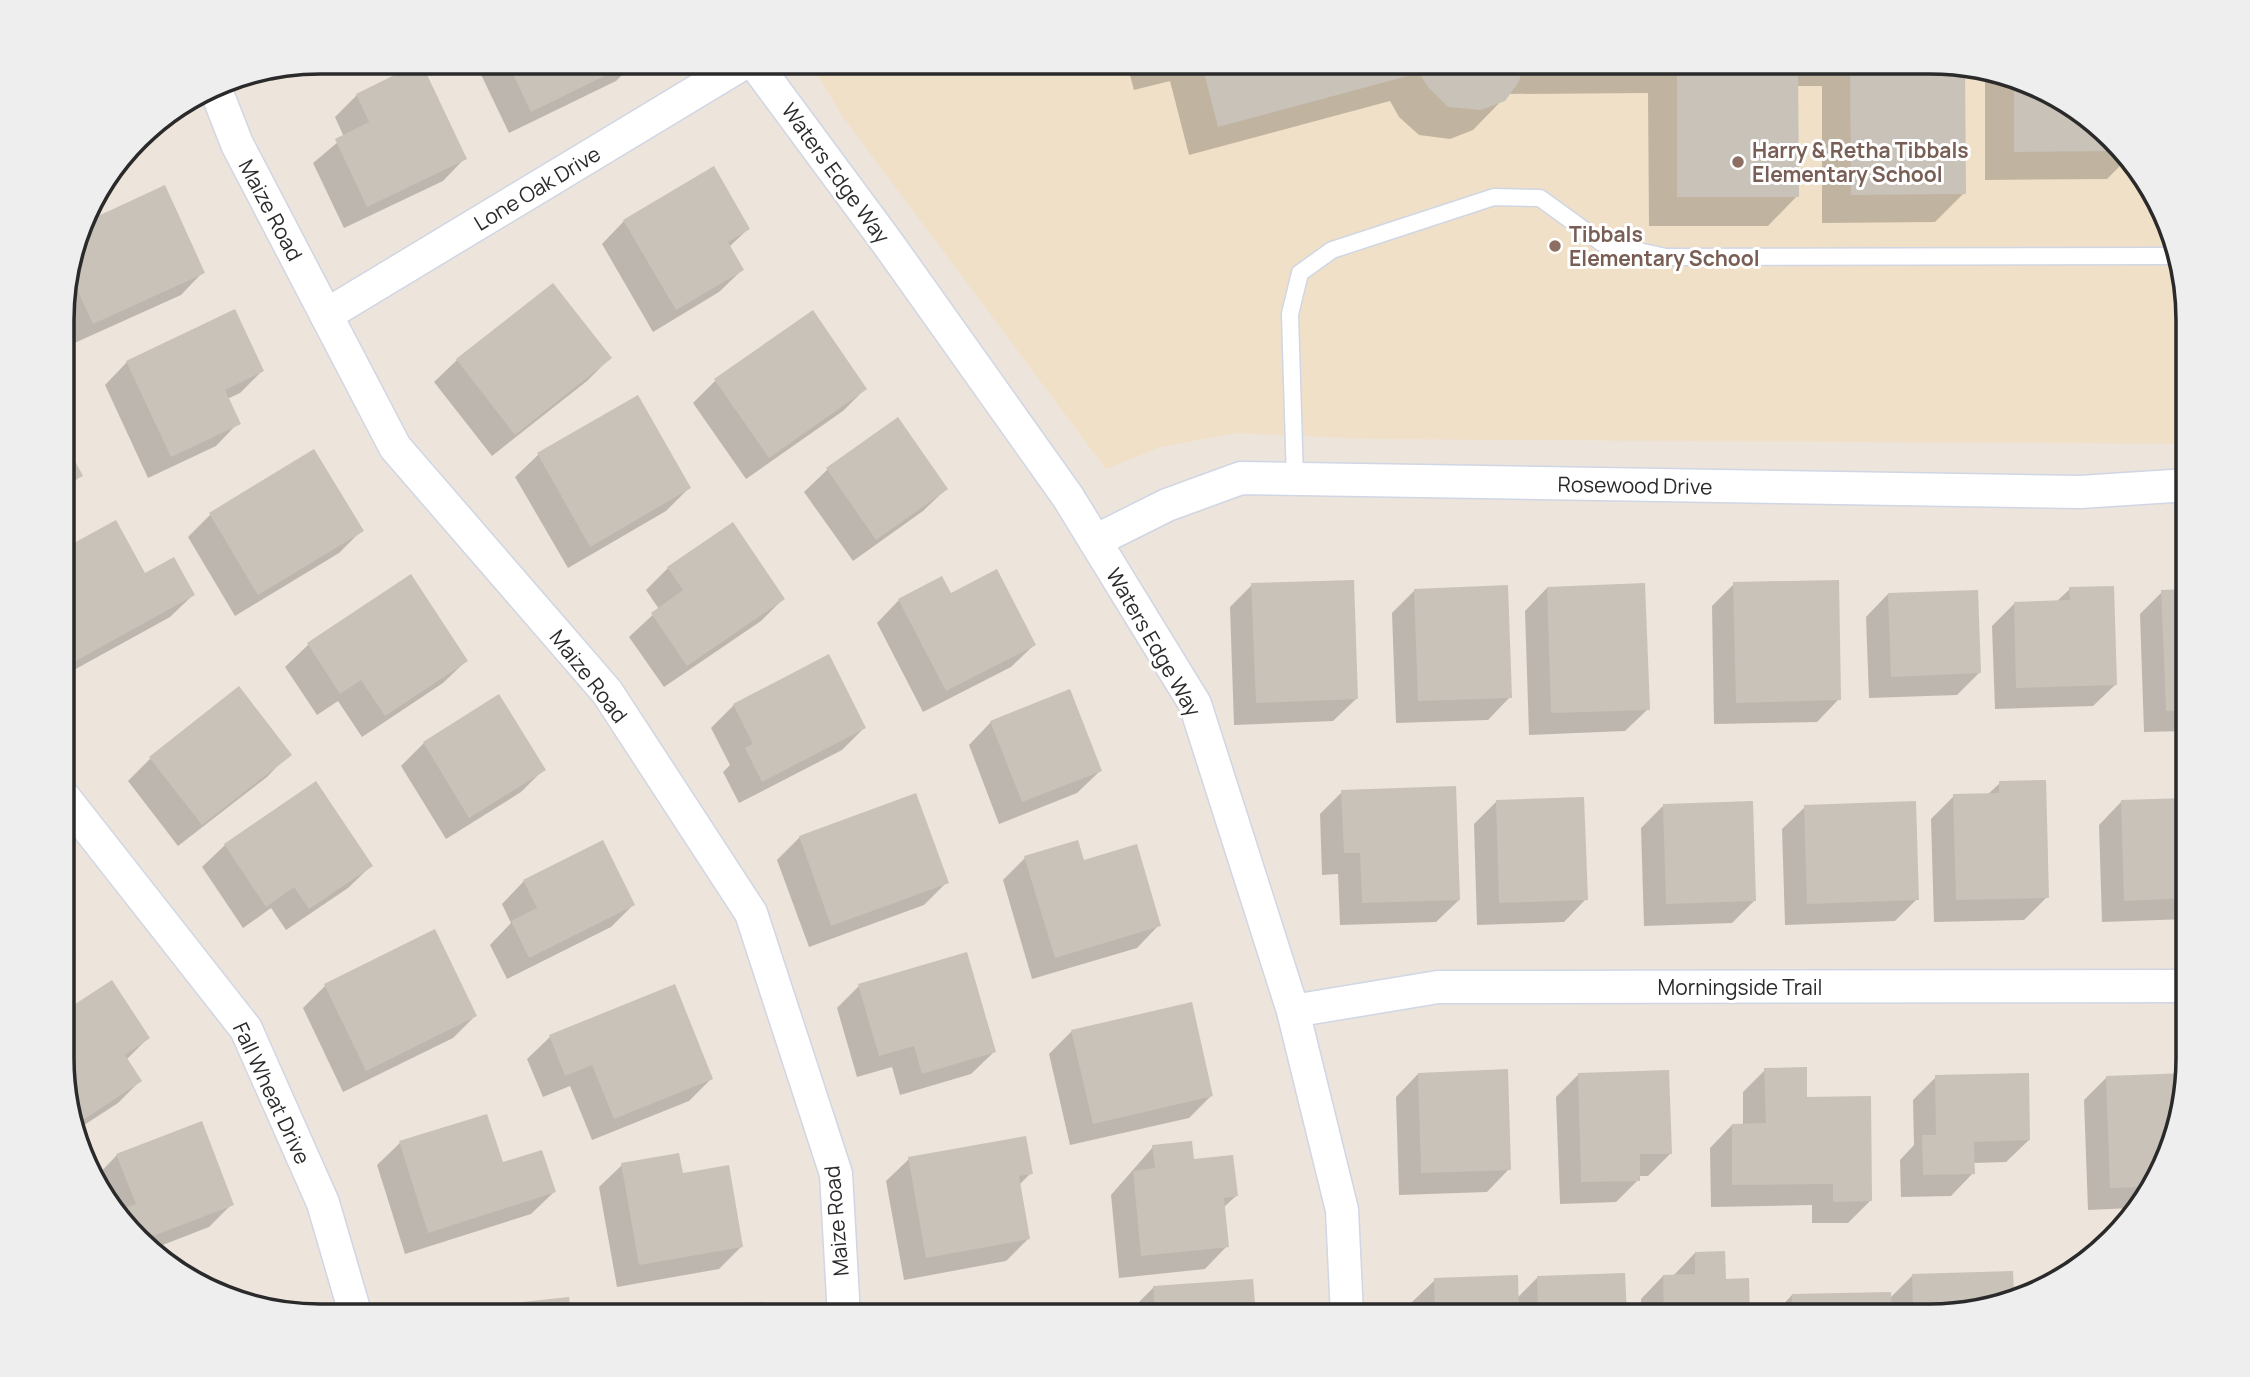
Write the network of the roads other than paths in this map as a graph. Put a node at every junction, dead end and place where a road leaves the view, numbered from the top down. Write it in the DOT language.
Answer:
graph roads {
  1 [pos="725,74"];
  2 [pos="763,74"];
  3 [pos="218,95"];
  4 [pos="2168,256"];
  5 [pos="326,315"];
  6 [pos="1295,480"];
  7 [pos="2176,486"];
  8 [pos="1095,541"];
  9 [pos="74,810"];
  10 [pos="2176,986"];
  11 [pos="1293,1011"];
  12 [pos="1346,1303"];
  13 [pos="352,1304"];
  14 [pos="843,1304"];
  1 -- 5 [label="street, Lone Oak Drive"];
  2 -- 8 [label="street, Waters Edge Way"];
  3 -- 5 [label="street, Maize Road"];
  4 -- 6 [label="lane"];
  5 -- 14 [label="street, Maize Road"];
  6 -- 7 [label="street, Rosewood Drive"];
  6 -- 8 [label="street, Rosewood Drive"];
  8 -- 11 [label="street, Waters Edge Way"];
  9 -- 13 [label="street, Fall Wheat Drive"];
  10 -- 11 [label="street, Morningside Trail"];
  11 -- 12 [label="street, Waters Edge Way"];
}
